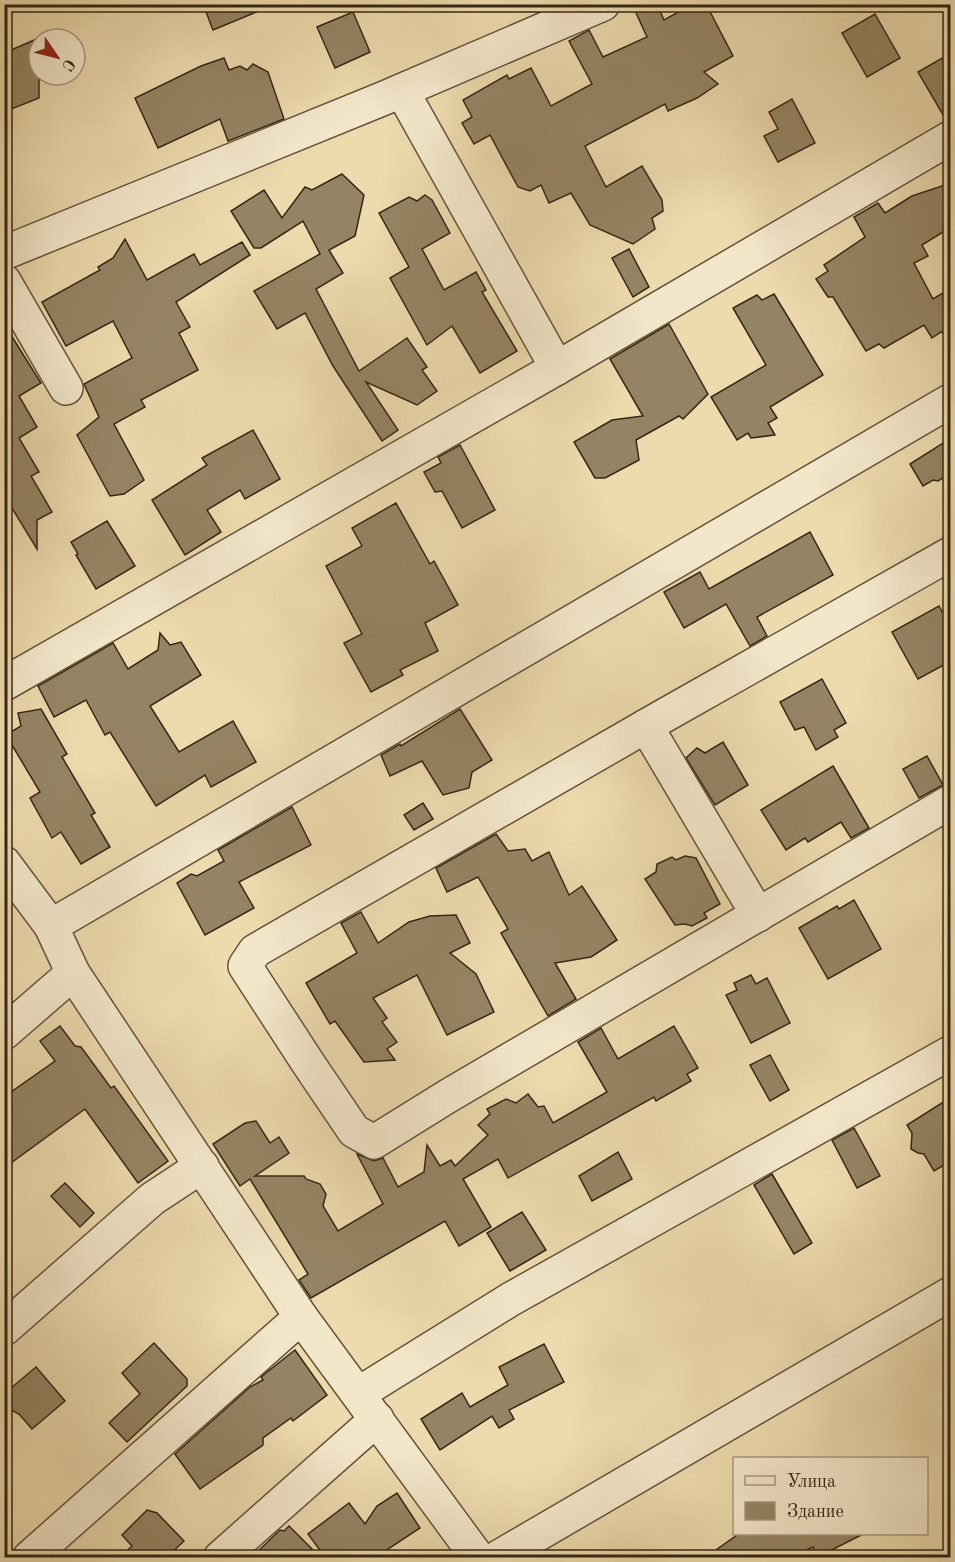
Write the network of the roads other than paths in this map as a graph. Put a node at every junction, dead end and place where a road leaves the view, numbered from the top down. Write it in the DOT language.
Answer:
graph roads {
  1 [pos="603,4"];
  2 [pos="402,91"];
  3 [pos="951,138"];
  4 [pos="4,253"];
  5 [pos="4,282"];
  6 [pos="557,368"];
  7 [pos="66,388"];
  8 [pos="951,402"];
  9 [pos="951,554"];
  10 [pos="4,684"];
  11 [pos="646,726"];
  12 [pos="951,802"];
  13 [pos="4,863"];
  14 [pos="758,915"];
  15 [pos="51,926"];
  16 [pos="73,973"];
  17 [pos="4,1033"];
  18 [pos="951,1053"];
  19 [pos="202,1166"];
  20 [pos="951,1294"];
  21 [pos="301,1317"];
  22 [pos="4,1329"];
  23 [pos="368,1407"];
  24 [pos="29,1557"];
  25 [pos="220,1557"];
  26 [pos="478,1557"];
  27 [pos="496,1557"];
  1 -- 2 [label="street"];
  2 -- 4 [label="street"];
  2 -- 6 [label="street"];
  3 -- 6 [label="street"];
  5 -- 7 [label="street"];
  6 -- 10 [label="street"];
  8 -- 15 [label="street"];
  9 -- 11 [label="street"];
  11 -- 14 [label="street"];
  11 -- 14 [label="street"];
  12 -- 14 [label="street"];
  13 -- 15 [label="street"];
  15 -- 16 [label="street"];
  16 -- 17 [label="street"];
  16 -- 19 [label="street"];
  18 -- 23 [label="street"];
  19 -- 21 [label="street"];
  19 -- 22 [label="street"];
  20 -- 27 [label="street"];
  21 -- 23 [label="street"];
  21 -- 24 [label="street"];
  23 -- 25 [label="street"];
  23 -- 26 [label="street"];
}
